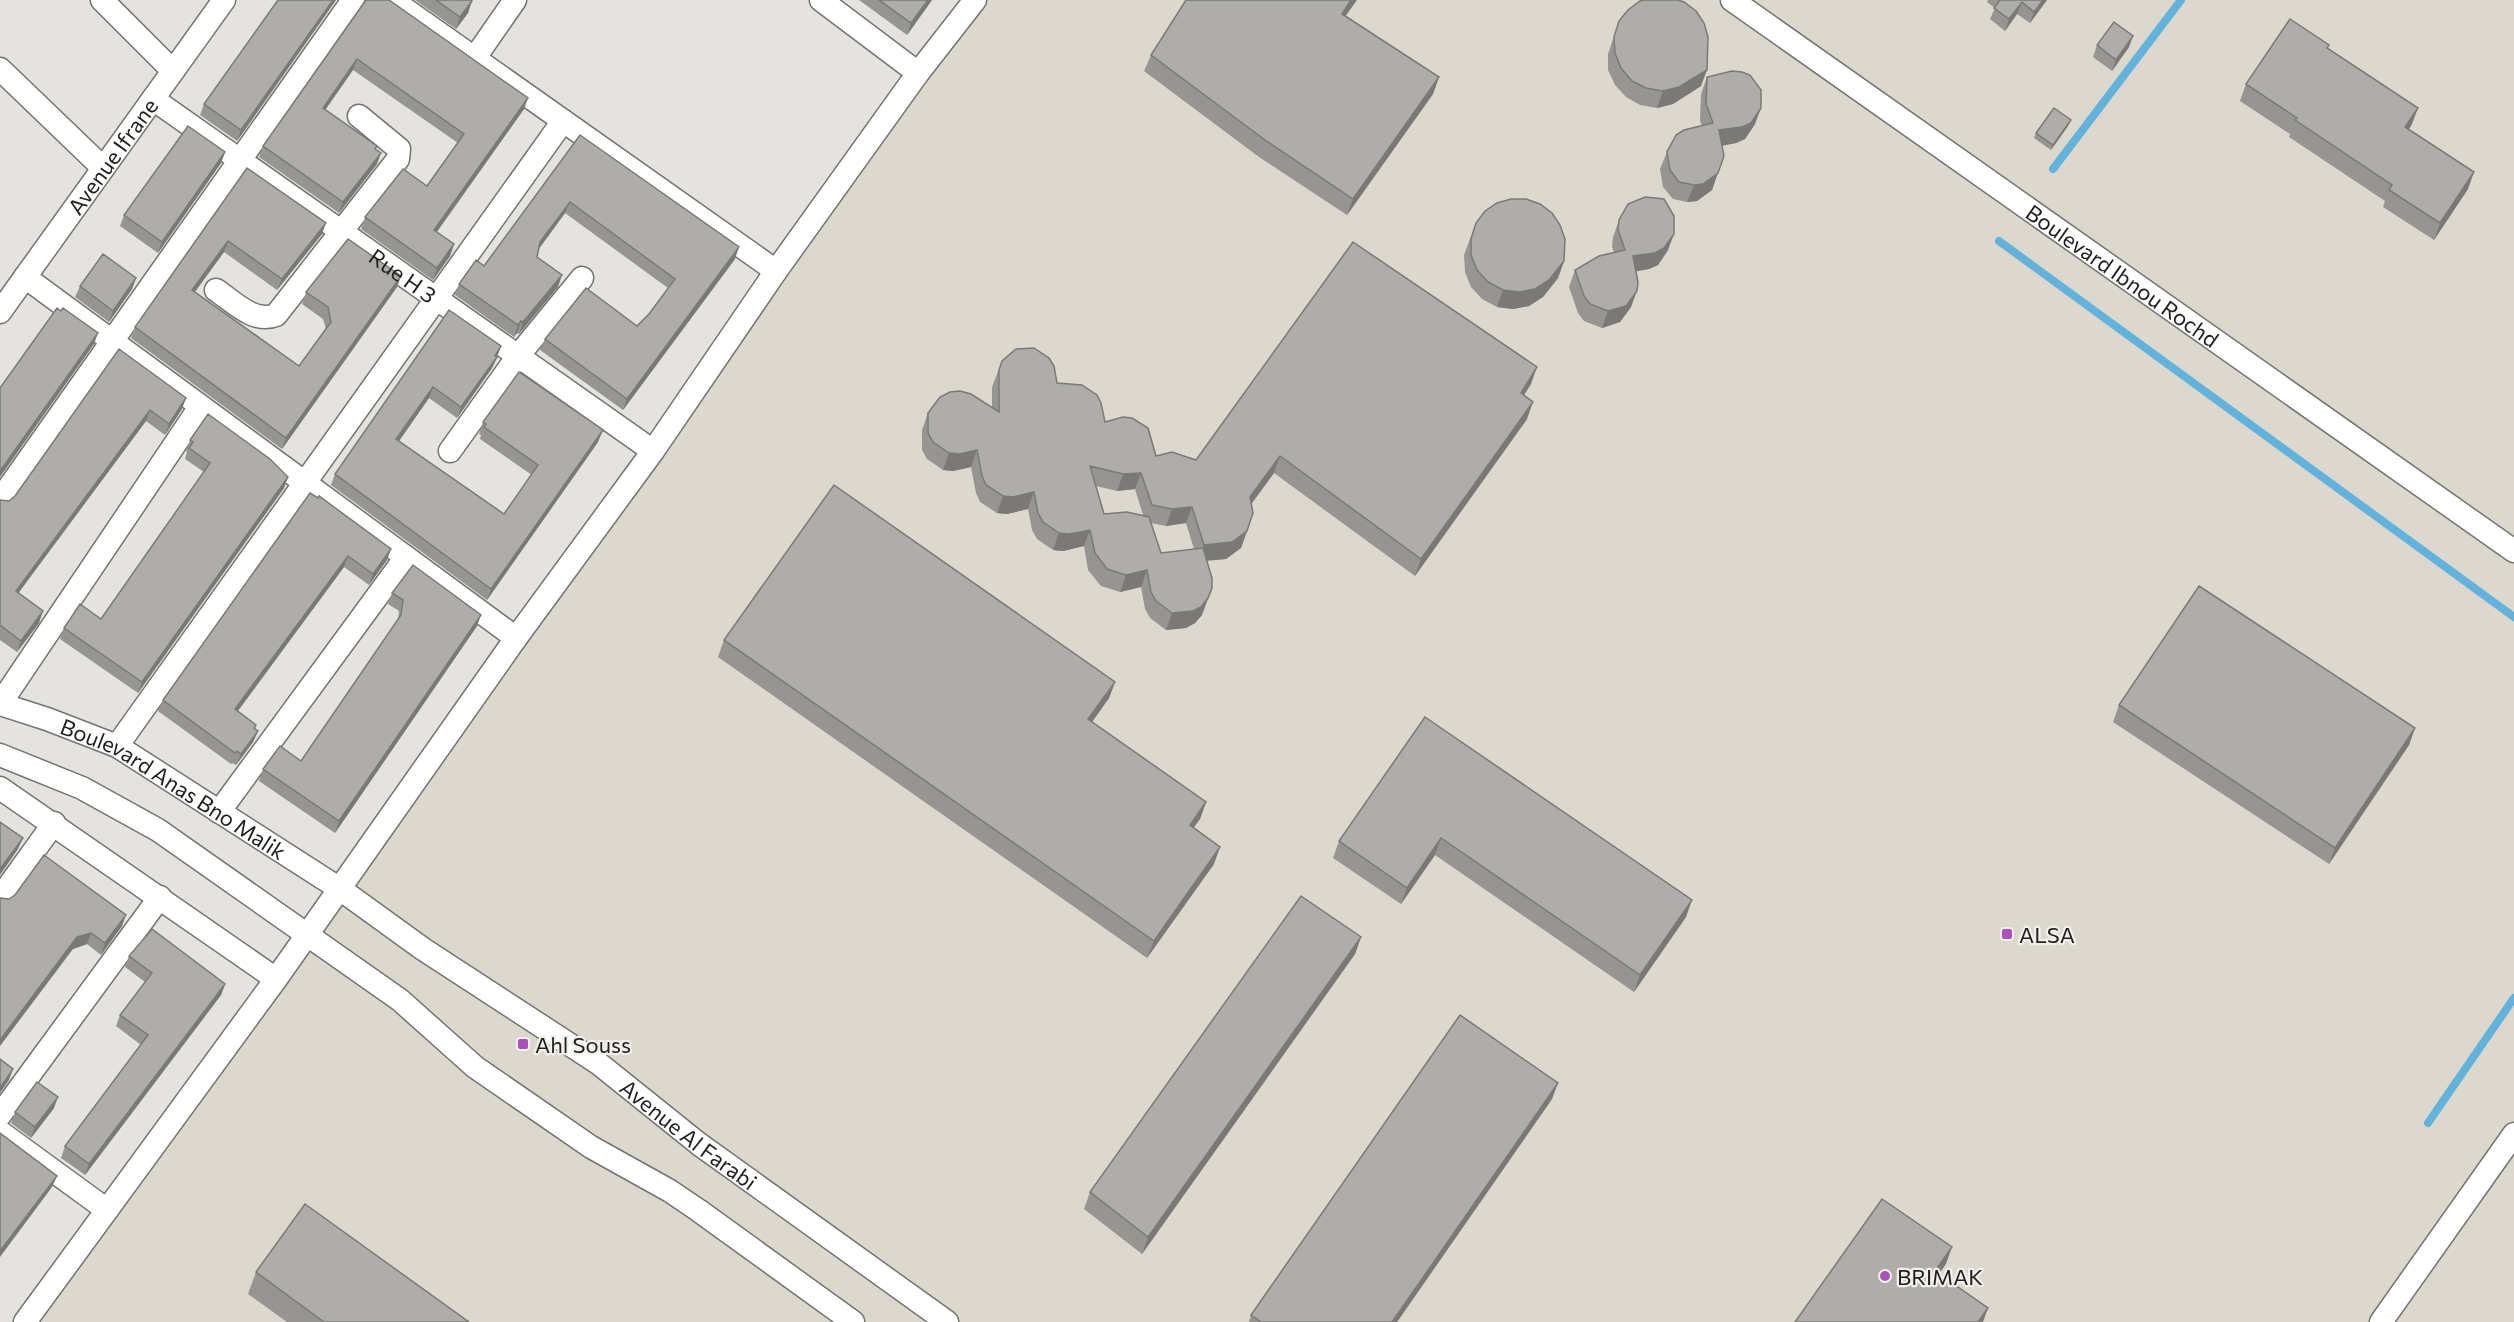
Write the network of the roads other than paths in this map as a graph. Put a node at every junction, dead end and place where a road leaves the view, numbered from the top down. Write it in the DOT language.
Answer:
graph roads {
  1 [pos="102,0"];
  2 [pos="224,0"];
  3 [pos="353,0"];
  4 [pos="392,0"];
  5 [pos="515,0"];
  6 [pos="820,0"];
  7 [pos="975,0"];
  8 [pos="1732,0"];
  9 [pos="474,59"];
  10 [pos="0,69"];
  11 [pos="173,71"];
  12 [pos="918,73"];
  13 [pos="153,99"];
  14 [pos="359,116"];
  15 [pos="563,121"];
  16 [pos="240,160"];
  17 [pos="103,168"];
  18 [pos="341,231"];
  19 [pos="776,271"];
  20 [pos="25,277"];
  21 [pos="582,278"];
  22 [pos="216,290"];
  23 [pos="437,298"];
  24 [pos="0,312"];
  25 [pos="112,342"];
  26 [pos="518,356"];
  27 [pos="200,407"];
  28 [pos="450,451"];
  29 [pos="653,451"];
  30 [pos="306,483"];
  31 [pos="0,500"];
  32 [pos="2514,551"];
  33 [pos="406,557"];
  34 [pos="516,638"];
  35 [pos="0,704"];
  36 [pos="117,746"];
  37 [pos="0,755"];
  38 [pos="0,788"];
  39 [pos="219,812"];
  40 [pos="54,823"];
  41 [pos="340,889"];
  42 [pos="160,897"];
  43 [pos="0,898"];
  44 [pos="306,934"];
  45 [pos="276,979"];
  46 [pos="0,1115"];
  47 [pos="0,1132"];
  48 [pos="2514,1134"];
  49 [pos="107,1210"];
  50 [pos="25,1322"];
  51 [pos="853,1322"];
  52 [pos="947,1322"];
  53 [pos="2381,1322"];
  1 -- 11 [label="street"];
  2 -- 11 [label="street, Avenue Ifrane"];
  3 -- 16 [label="street"];
  4 -- 9 [label="street"];
  5 -- 9 [label="street"];
  6 -- 12 [label="street"];
  7 -- 12 [label="street"];
  8 -- 32 [label="street, Boulevard Ibnou Rochd"];
  9 -- 15 [label="street"];
  10 -- 17 [label="street"];
  11 -- 13 [label="street, Avenue Ifrane"];
  12 -- 19 [label="street"];
  13 -- 16 [label="street, Rue H 3"];
  13 -- 17 [label="street, Avenue Ifrane"];
  14 -- 18 [label="street"];
  15 -- 19 [label="street"];
  15 -- 23 [label="street"];
  16 -- 18 [label="street, Rue H 3"];
  16 -- 25 [label="street"];
  17 -- 20 [label="street, Avenue Ifrane"];
  18 -- 22 [label="street"];
  18 -- 23 [label="street, Rue H 3"];
  19 -- 29 [label="street"];
  20 -- 24 [label="street, Avenue Ifrane"];
  20 -- 25 [label="street"];
  21 -- 26 [label="street"];
  23 -- 26 [label="street, Rue H 3"];
  23 -- 30 [label="street"];
  25 -- 27 [label="street"];
  25 -- 31 [label="street"];
  26 -- 28 [label="street"];
  26 -- 29 [label="street, Rue H 3"];
  27 -- 30 [label="street"];
  27 -- 35 [label="street"];
  29 -- 34 [label="street"];
  30 -- 33 [label="street"];
  30 -- 36 [label="street"];
  33 -- 34 [label="street"];
  33 -- 39 [label="street"];
  34 -- 41 [label="street"];
  35 -- 36 [label="street, Boulevard Anas Bno Malik"];
  36 -- 39 [label="street, Boulevard Anas Bno Malik"];
  37 -- 44 [label="street, Boulevard Anas Bno Malik"];
  38 -- 40 [label="street"];
  39 -- 41 [label="street, Boulevard Anas Bno Malik"];
  40 -- 42 [label="street"];
  40 -- 43 [label="street"];
  41 -- 44 [label="street"];
  41 -- 52 [label="street, Avenue Al Farabi"];
  42 -- 45 [label="street"];
  42 -- 46 [label="street"];
  44 -- 45 [label="street"];
  44 -- 51 [label="street"];
  45 -- 49 [label="street"];
  47 -- 49 [label="street"];
  48 -- 53 [label="street"];
  49 -- 50 [label="street"];
}
